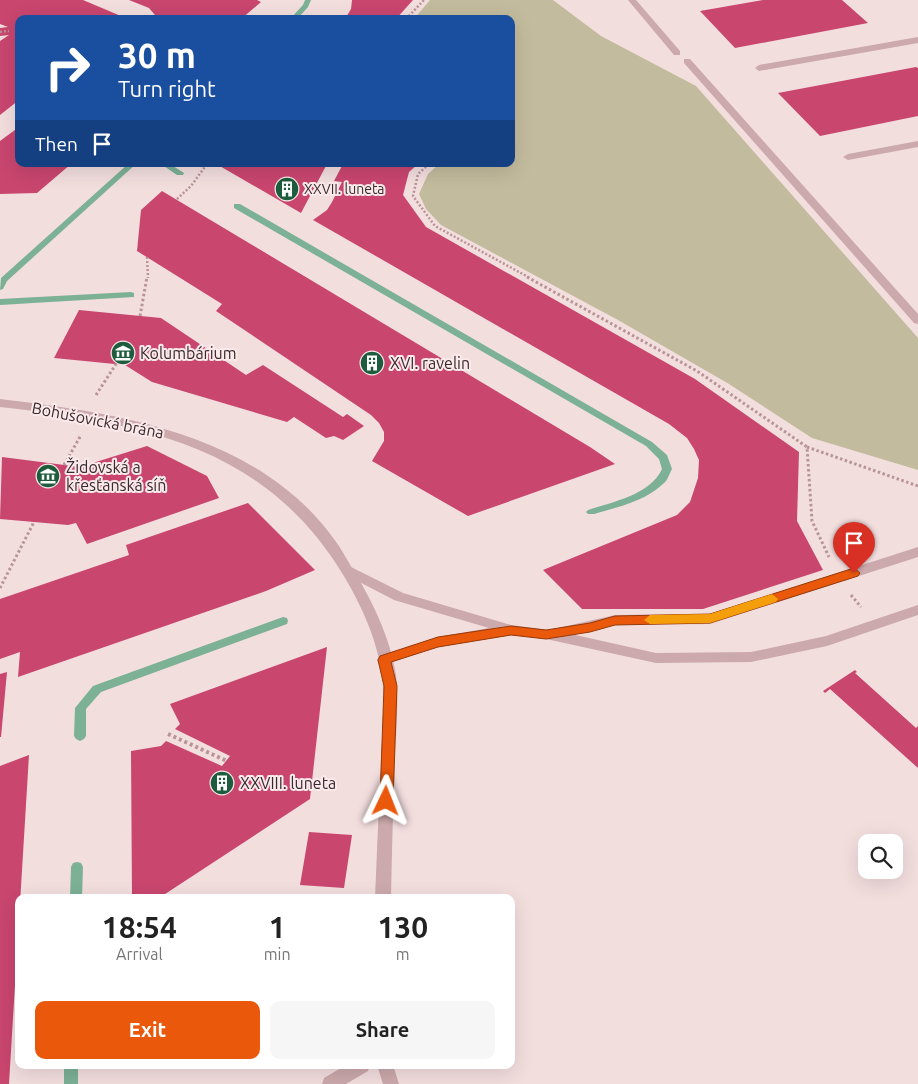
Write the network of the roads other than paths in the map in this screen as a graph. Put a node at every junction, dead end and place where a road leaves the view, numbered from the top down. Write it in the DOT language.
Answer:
graph roads {
  1 [pos="632,0"];
  2 [pos="918,40"];
  3 [pos="677,53"];
  4 [pos="687,61"];
  5 [pos="759,68"];
  6 [pos="918,144"];
  7 [pos="848,157"];
  8 [pos="918,321"];
  9 [pos="0,403"];
  10 [pos="918,552"];
  11 [pos="349,571"];
  12 [pos="918,610"];
  13 [pos="511,630"];
  14 [pos="546,634"];
  15 [pos="384,660"];
  16 [pos="383,894"];
  17 [pos="355,1069"];
  18 [pos="386,1069"];
  19 [pos="330,1084"];
  20 [pos="391,1084"];
  1 -- 3 [label="street"];
  2 -- 5 [label="street"];
  4 -- 8 [label="street"];
  6 -- 7 [label="street"];
  9 -- 11 [label="street, Bohušovická brána"];
  10 -- 14 [label="street"];
  11 -- 13 [label="street"];
  11 -- 15 [label="street, Bohušovická brána"];
  12 -- 14 [label="street"];
  13 -- 14 [label="street"];
  13 -- 15 [label="street"];
  15 -- 16 [label="street, Bohušovická brána"];
  17 -- 19 [label="street"];
  18 -- 20 [label="street"];
}
